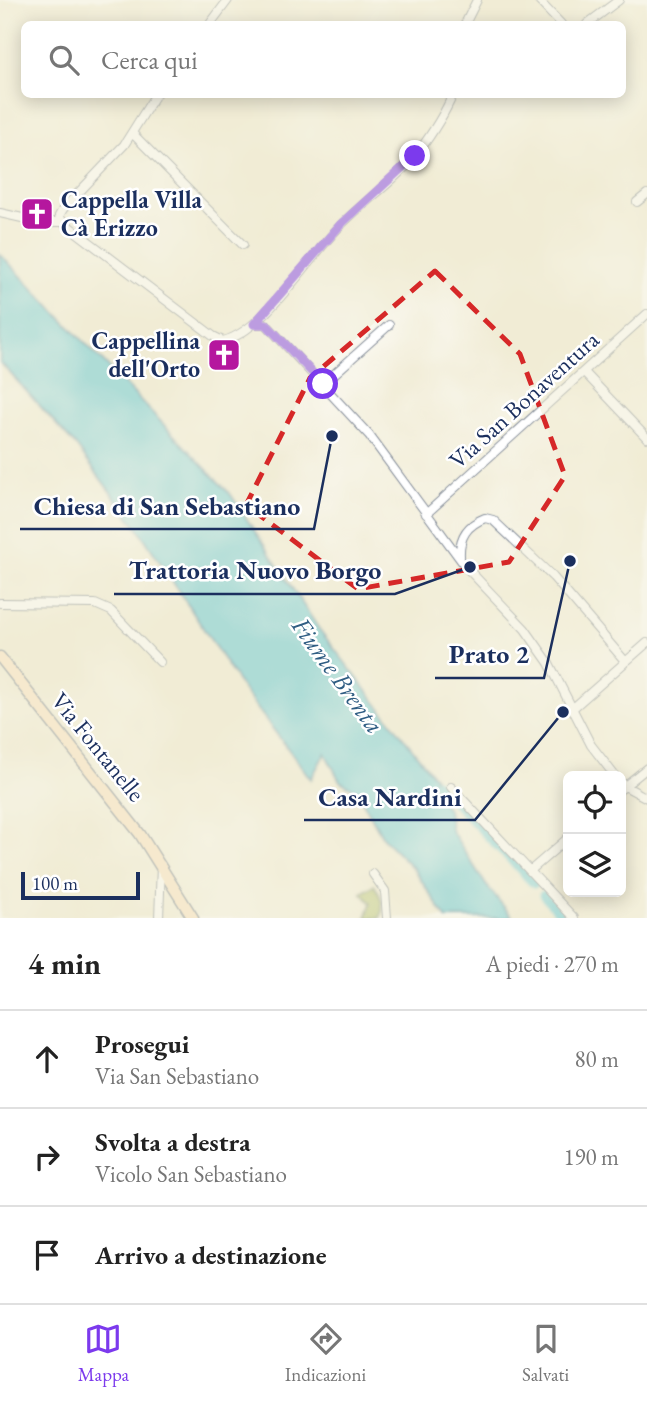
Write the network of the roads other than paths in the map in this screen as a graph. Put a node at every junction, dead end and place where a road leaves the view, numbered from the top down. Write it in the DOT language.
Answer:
graph roads {
  1 [pos="228,0"];
  2 [pos="477,0"];
  3 [pos="538,0"];
  4 [pos="619,0"];
  5 [pos="212,21"];
  6 [pos="467,21"];
  7 [pos="558,21"];
  8 [pos="591,21"];
  9 [pos="154,98"];
  10 [pos="452,98"];
  11 [pos="132,133"];
  12 [pos="647,194"];
  13 [pos="637,202"];
  14 [pos="0,213"];
  15 [pos="63,222"];
  16 [pos="243,245"];
  17 [pos="647,314"];
  18 [pos="254,324"];
  19 [pos="389,325"];
  20 [pos="584,372"];
  21 [pos="323,384"];
  22 [pos="647,438"];
  23 [pos="426,514"];
  24 [pos="460,557"];
  25 [pos="0,603"];
  26 [pos="646,647"];
  27 [pos="0,657"];
  28 [pos="625,661"];
  29 [pos="160,662"];
  30 [pos="572,709"];
  31 [pos="647,768"];
  32 [pos="611,771"];
  33 [pos="626,783"];
  34 [pos="451,787"];
  35 [pos="626,788"];
  36 [pos="647,798"];
  37 [pos="563,842"];
  38 [pos="161,864"];
  39 [pos="531,870"];
  40 [pos="373,874"];
  41 [pos="159,918"];
  42 [pos="192,918"];
  43 [pos="387,918"];
  44 [pos="574,918"];
  1 -- 5 [label="street"];
  2 -- 6 [label="street"];
  3 -- 7 [label="street"];
  4 -- 8 [label="street"];
  9 -- 11 [label="street"];
  10 -- 18 [label="street"];
  11 -- 15 [label="street"];
  11 -- 16 [label="street"];
  12 -- 13 [label="street"];
  14 -- 15 [label="street"];
  15 -- 18 [label="street"];
  17 -- 20 [label="street, Via San Bonaventura"];
  18 -- 21 [label="street"];
  19 -- 21 [label="street"];
  20 -- 22 [label="street"];
  20 -- 23 [label="street, Via San Bonaventura"];
  21 -- 23 [label="street"];
  23 -- 24 [label="street"];
  24 -- 28 [label="street"];
  24 -- 30 [label="street"];
  25 -- 29 [label="street"];
  26 -- 28 [label="street"];
  27 -- 38 [label="street, Via Fontanelle"];
  28 -- 30 [label="street"];
  30 -- 32 [label="street"];
  31 -- 33 [label="street"];
  34 -- 39 [label="street"];
  35 -- 36 [label="street"];
  37 -- 39 [label="street"];
  38 -- 41 [label="street"];
  38 -- 42 [label="street, Via Fontanelle"];
  39 -- 44 [label="street"];
  40 -- 43 [label="street"];
}
